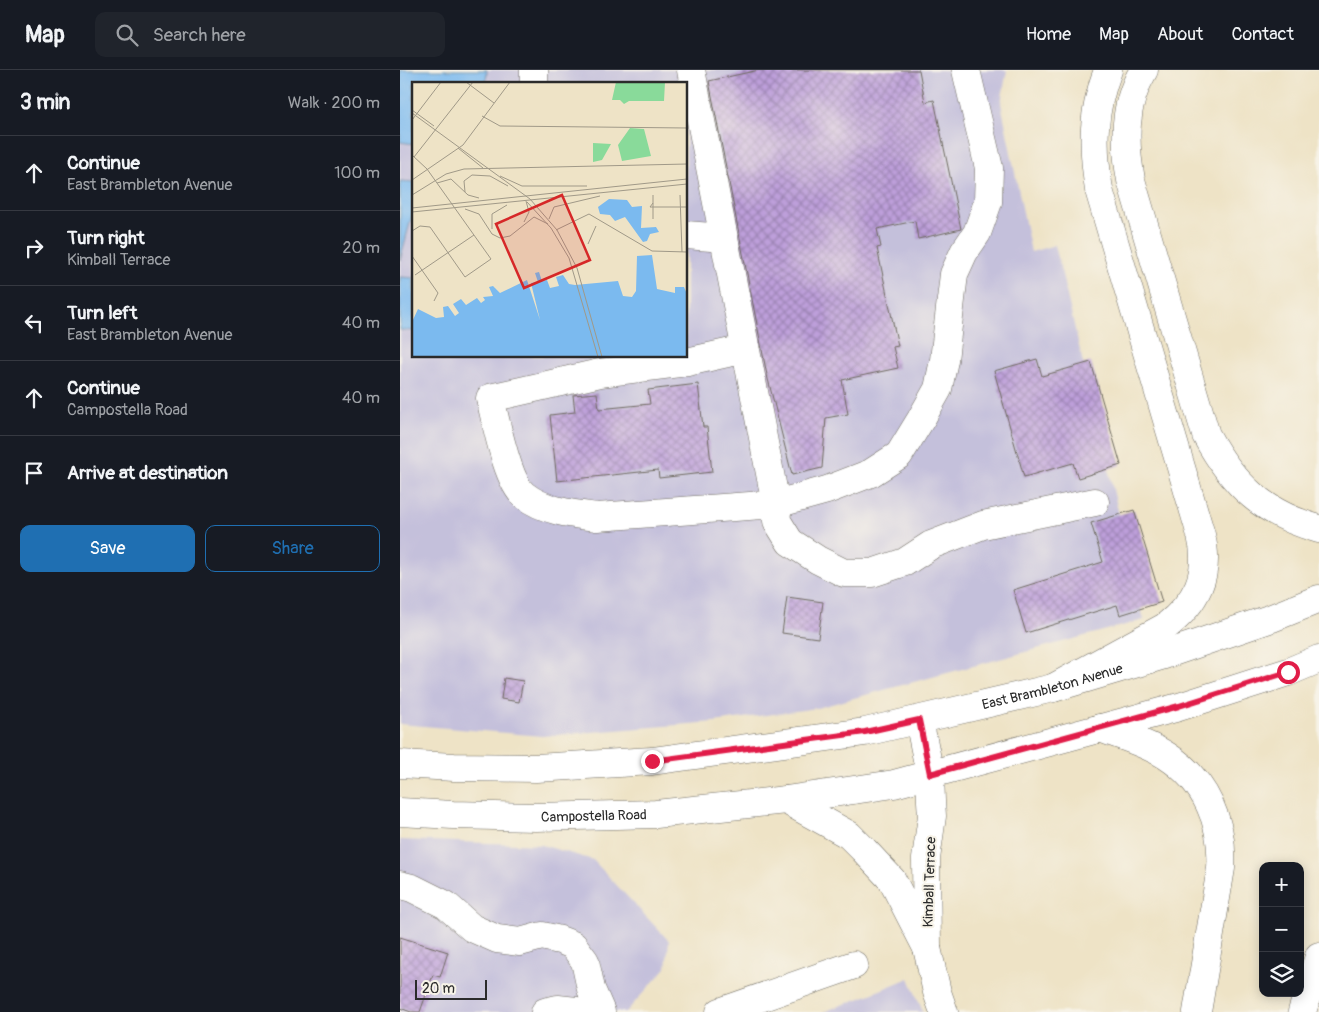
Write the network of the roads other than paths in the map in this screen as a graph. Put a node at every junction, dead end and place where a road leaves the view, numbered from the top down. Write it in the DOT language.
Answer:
graph roads {
  1 [pos="691,70"];
  2 [pos="966,70"];
  3 [pos="1108,70"];
  4 [pos="1144,70"];
  5 [pos="688,235"];
  6 [pos="724,238"];
  7 [pos="745,349"];
  8 [pos="1095,502"];
  9 [pos="776,504"];
  10 [pos="1319,529"];
  11 [pos="1319,599"];
  12 [pos="1319,659"];
  13 [pos="1053,688"];
  14 [pos="919,720"];
  15 [pos="1100,728"];
  16 [pos="400,764"];
  17 [pos="930,774"];
  18 [pos="786,800"];
  19 [pos="400,812"];
  20 [pos="400,885"];
  21 [pos="927,948"];
  22 [pos="1319,956"];
  23 [pos="854,965"];
  24 [pos="545,1012"];
  25 [pos="585,1012"];
  26 [pos="601,1012"];
  27 [pos="720,1012"];
  28 [pos="944,1012"];
  29 [pos="1197,1012"];
  30 [pos="1302,1012"];
  1 -- 6 [label="main road"];
  2 -- 9 [label="main road"];
  3 -- 13 [label="main road"];
  4 -- 10 [label="main road"];
  5 -- 6 [label="main road"];
  6 -- 7 [label="main road"];
  7 -- 9 [label="main road"];
  7 -- 9 [label="main road"];
  8 -- 9 [label="main road"];
  11 -- 13 [label="main road, East Brambleton Avenue"];
  12 -- 15 [label="main road"];
  13 -- 14 [label="main road, East Brambleton Avenue"];
  14 -- 16 [label="main road, East Brambleton Avenue"];
  14 -- 17 [label="main road, Kimball Terrace"];
  15 -- 17 [label="main road"];
  15 -- 29 [label="main road"];
  17 -- 18 [label="main road"];
  17 -- 21 [label="main road, Kimball Terrace"];
  18 -- 19 [label="main road, Campostella Road"];
  18 -- 21 [label="main road"];
  20 -- 26 [label="main road"];
  21 -- 28 [label="main road, Kimball Terrace"];
  22 -- 30 [label="main road"];
  23 -- 27 [label="main road"];
  24 -- 25 [label="main road"];
}
